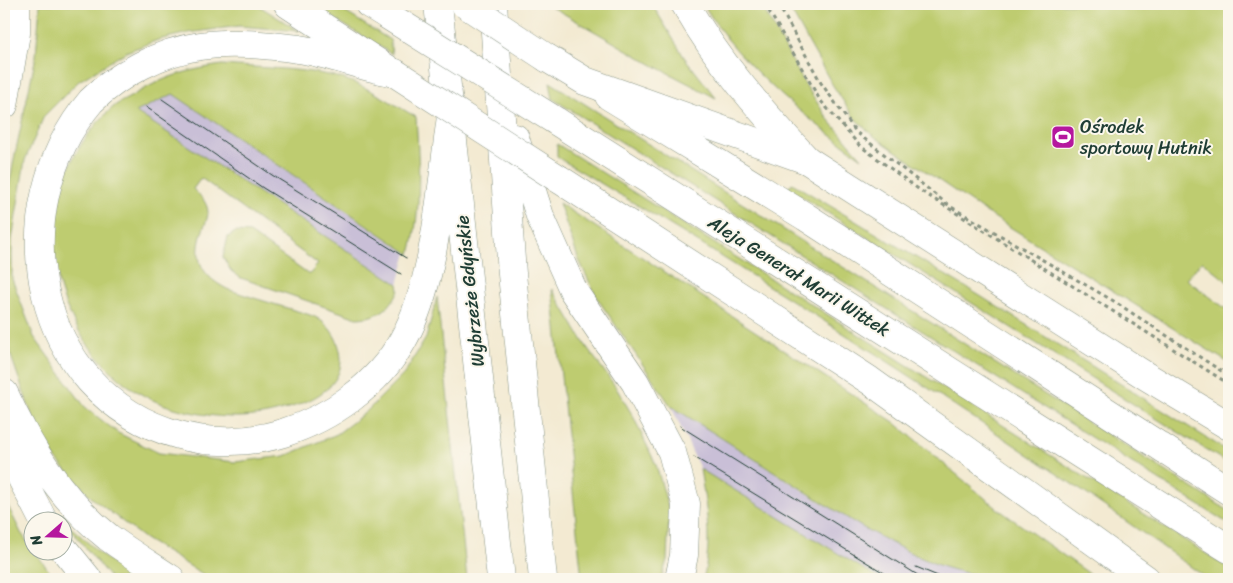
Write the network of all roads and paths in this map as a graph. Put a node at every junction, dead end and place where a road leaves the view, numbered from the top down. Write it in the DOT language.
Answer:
graph roads {
  1 [pos="16,4"];
  2 [pos="288,4"];
  3 [pos="438,4"];
  4 [pos="465,4"];
  5 [pos="493,4"];
  6 [pos="686,4"];
  7 [pos="765,4"];
  8 [pos="778,4"];
  9 [pos="378,10"];
  10 [pos="395,73"];
  11 [pos="585,81"];
  12 [pos="501,97"];
  13 [pos="4,106"];
  14 [pos="451,117"];
  15 [pos="807,160"];
  16 [pos="1229,376"];
  17 [pos="1229,384"];
  18 [pos="4,393"];
  19 [pos="1229,426"];
  20 [pos="4,444"];
  21 [pos="1229,491"];
  22 [pos="38,510"];
  23 [pos="1229,549"];
  24 [pos="72,559"];
  25 [pos="88,579"];
  26 [pos="171,579"];
  27 [pos="501,579"];
  28 [pos="543,579"];
  29 [pos="679,579"];
  30 [pos="1146,579"];
  1 -- 13 [label="main road"];
  2 -- 10 [label="main road"];
  3 -- 14 [label="main road, Wybrzeże Gdyńskie"];
  4 -- 11 [label="main road, bridge"];
  5 -- 12 [label="main road"];
  6 -- 15 [label="main road"];
  7 -- 17 [label="path"];
  8 -- 16 [label="path"];
  9 -- 23 [label="main road, Aleja Generał Marii Wittek, bridge"];
  10 -- 14 [label="main road"];
  10 -- 30 [label="main road, bridge"];
  11 -- 15 [label="main road"];
  11 -- 21 [label="main road"];
  12 -- 28 [label="main road"];
  12 -- 29 [label="main road"];
  14 -- 27 [label="main road, Wybrzeże Gdyńskie"];
  15 -- 19 [label="main road"];
  18 -- 26 [label="main road"];
  20 -- 22 [label="main road"];
  24 -- 25 [label="main road"];
}
